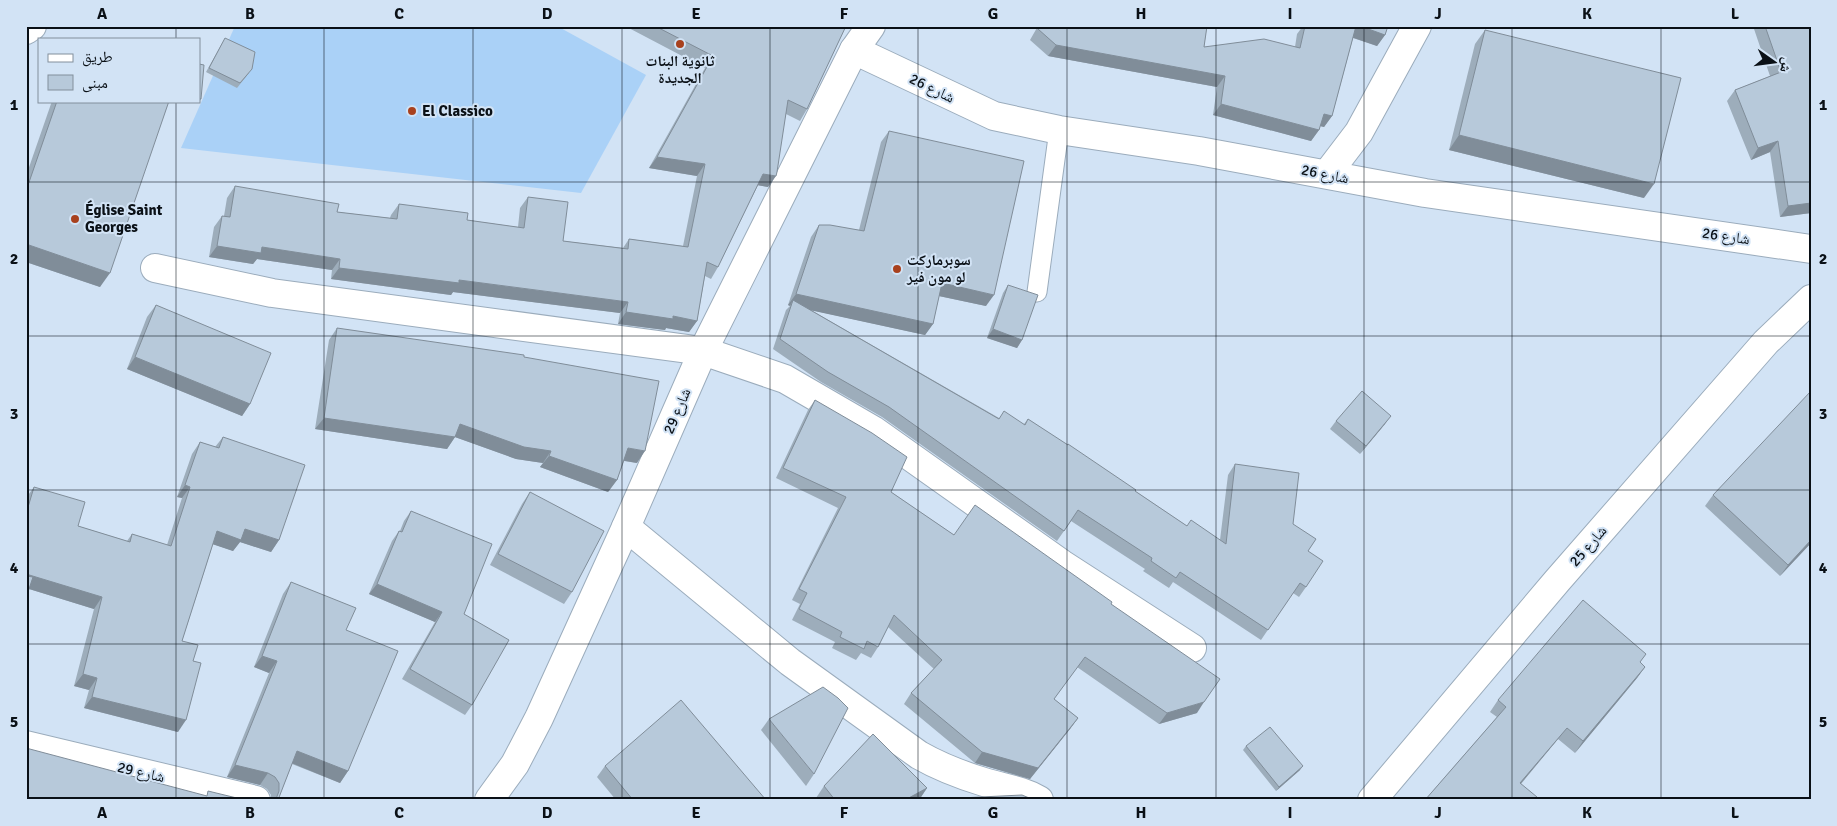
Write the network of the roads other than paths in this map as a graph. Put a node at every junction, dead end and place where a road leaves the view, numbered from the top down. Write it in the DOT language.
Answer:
graph roads {
  1 [pos="32,26"];
  2 [pos="871,26"];
  3 [pos="1417,26"];
  4 [pos="26,30"];
  5 [pos="854,50"];
  6 [pos="1059,130"];
  7 [pos="1327,174"];
  8 [pos="1811,249"];
  9 [pos="155,268"];
  10 [pos="1037,292"];
  11 [pos="1811,299"];
  12 [pos="703,351"];
  13 [pos="626,527"];
  14 [pos="1192,648"];
  15 [pos="26,745"];
  16 [pos="256,800"];
  17 [pos="489,800"];
  18 [pos="1039,800"];
  19 [pos="1372,800"];
  1 -- 4 [label="street"];
  2 -- 5 [label="street, شارع 29"];
  3 -- 7 [label="street"];
  5 -- 6 [label="street, شارع 26"];
  5 -- 12 [label="street, شارع 29"];
  6 -- 7 [label="street, شارع 26"];
  6 -- 10 [label="lane"];
  7 -- 8 [label="street, شارع 26"];
  9 -- 12 [label="street"];
  11 -- 19 [label="street, شارع 25"];
  12 -- 13 [label="street, شارع 29"];
  12 -- 14 [label="street"];
  13 -- 17 [label="street, شارع 29"];
  13 -- 18 [label="street"];
  15 -- 16 [label="street, شارع 29"];
}
